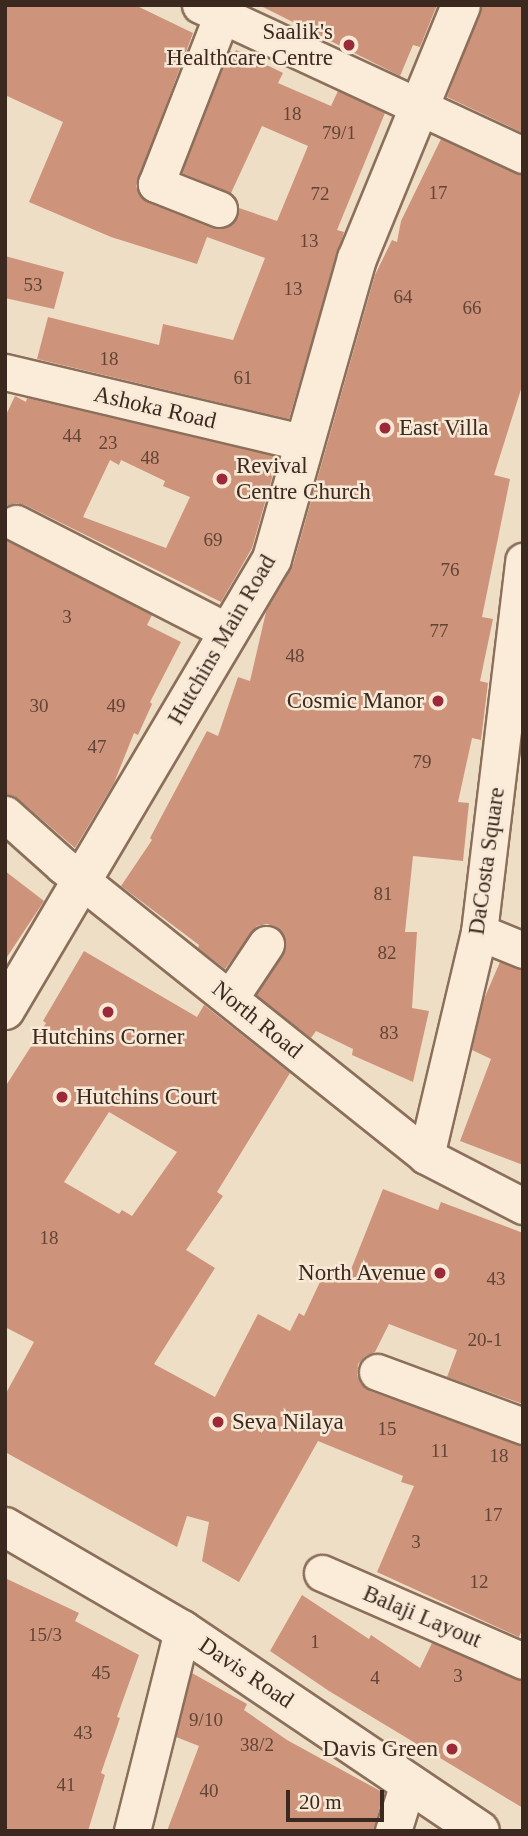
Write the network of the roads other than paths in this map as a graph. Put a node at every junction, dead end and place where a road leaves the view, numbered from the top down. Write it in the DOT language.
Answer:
graph roads {
  1 [pos="461,5"];
  2 [pos="211,10"];
  3 [pos="421,106"];
  4 [pos="523,155"];
  5 [pos="219,209"];
  6 [pos="5,372"];
  7 [pos="304,443"];
  8 [pos="16,523"];
  9 [pos="523,561"];
  10 [pos="229,632"];
  11 [pos="516,694"];
  12 [pos="5,814"];
  13 [pos="83,880"];
  14 [pos="479,932"];
  15 [pos="266,944"];
  16 [pos="523,950"];
  17 [pos="230,998"];
  18 [pos="5,1010"];
  19 [pos="426,1156"];
  20 [pos="523,1206"];
  21 [pos="377,1372"];
  22 [pos="523,1426"];
  23 [pos="5,1527"];
  24 [pos="322,1573"];
  25 [pos="181,1630"];
  26 [pos="523,1661"];
  27 [pos="408,1783"];
  28 [pos="132,1831"];
  29 [pos="393,1831"];
  30 [pos="480,1831"];
  1 -- 3 [label="street, Hutchins Main Road"];
  2 -- 3 [label="street"];
  2 -- 5 [label="street"];
  3 -- 4 [label="street"];
  3 -- 7 [label="street, Hutchins Main Road"];
  6 -- 7 [label="street, Ashoka Road"];
  7 -- 10 [label="street, Hutchins Main Road"];
  8 -- 10 [label="street"];
  9 -- 11 [label="street, DaCosta Square"];
  10 -- 13 [label="street, Hutchins Main Road"];
  11 -- 14 [label="street, DaCosta Square"];
  12 -- 13 [label="street, North Road"];
  13 -- 17 [label="street, North Road"];
  13 -- 18 [label="street, Hutchins Main Road"];
  14 -- 16 [label="street"];
  14 -- 19 [label="street, DaCosta Square"];
  15 -- 17 [label="street"];
  17 -- 19 [label="street, North Road"];
  19 -- 20 [label="street, North Road"];
  21 -- 22 [label="street"];
  23 -- 25 [label="street, Davis Road"];
  24 -- 26 [label="street, Balaji Layout"];
  25 -- 27 [label="street, Davis Road"];
  25 -- 28 [label="street"];
  27 -- 29 [label="street"];
  27 -- 30 [label="street, Davis Road"];
}
